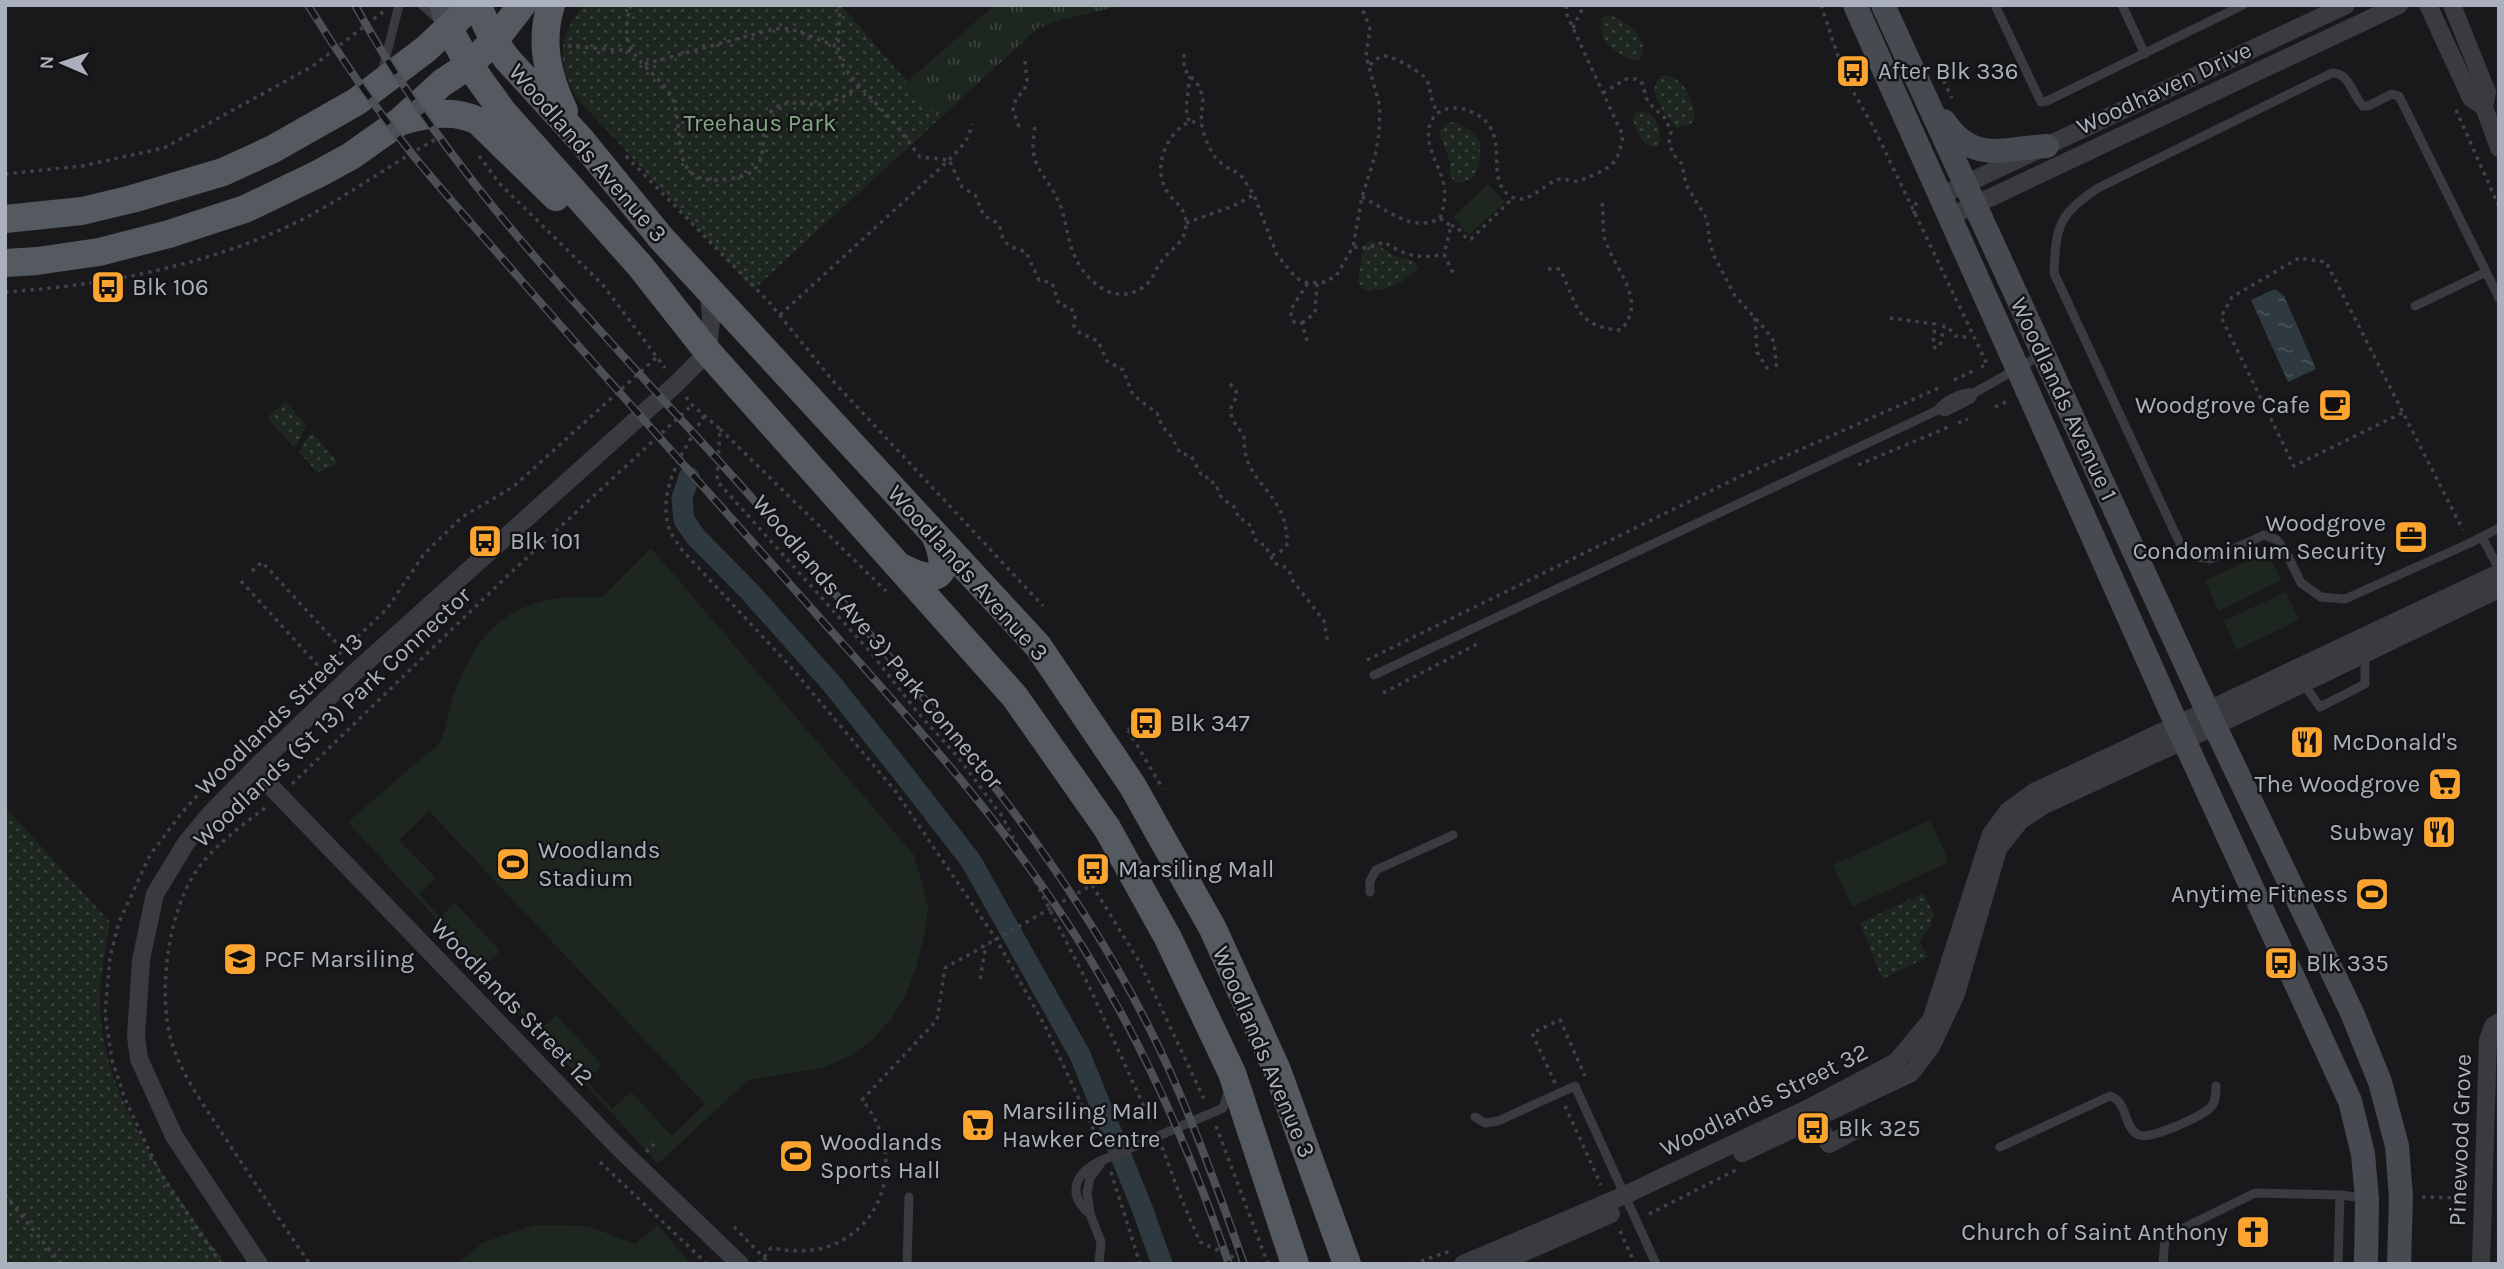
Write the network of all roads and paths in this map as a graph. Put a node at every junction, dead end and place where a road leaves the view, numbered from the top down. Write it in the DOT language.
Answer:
graph roads {
  1 [pos="422,5"];
  2 [pos="470,5"];
  3 [pos="477,5"];
  4 [pos="522,5"];
  5 [pos="551,5"];
  6 [pos="631,5"];
  7 [pos="840,5"];
  8 [pos="1361,5"];
  9 [pos="1566,5"];
  10 [pos="1584,5"];
  11 [pos="1821,5"];
  12 [pos="1855,5"];
  13 [pos="1882,5"];
  14 [pos="1994,5"];
  15 [pos="2122,5"];
  16 [pos="2243,5"];
  17 [pos="2346,5"];
  18 [pos="2399,5"];
  19 [pos="2428,5"];
  20 [pos="2452,5"];
  21 [pos="398,9"];
  22 [pos="445,17"];
  23 [pos="1573,28"];
  24 [pos="494,41"];
  25 [pos="545,44"];
  26 [pos="838,47"];
  27 [pos="632,51"];
  28 [pos="1184,54"];
  29 [pos="2146,54"];
  30 [pos="1025,61"];
  31 [pos="644,64"];
  32 [pos="469,65"];
  33 [pos="1370,65"];
  34 [pos="1190,76"];
  35 [pos="379,84"];
  36 [pos="859,86"];
  37 [pos="1603,93"];
  38 [pos="2484,107"];
  39 [pos="1439,112"];
  40 [pos="1934,116"];
  41 [pos="1189,121"];
  42 [pos="399,122"];
  43 [pos="1201,122"];
  44 [pos="971,124"];
  45 [pos="1019,127"];
  46 [pos="1035,127"];
  47 [pos="582,141"];
  48 [pos="2047,146"];
  49 [pos="618,148"];
  50 [pos="2499,148"];
  51 [pos="478,156"];
  52 [pos="949,160"];
  53 [pos="5,174"];
  54 [pos="1254,195"];
  55 [pos="1970,195"];
  56 [pos="1362,197"];
  57 [pos="1513,198"];
  58 [pos="1602,202"];
  59 [pos="1945,207"];
  60 [pos="1440,218"];
  61 [pos="5,219"];
  62 [pos="1186,223"];
  63 [pos="1451,226"];
  64 [pos="1353,247"];
  65 [pos="1444,254"];
  66 [pos="5,263"];
  67 [pos="1548,269"];
  68 [pos="2486,272"];
  69 [pos="1453,273"];
  70 [pos="1308,283"];
  71 [pos="1317,283"];
  72 [pos="709,291"];
  73 [pos="2499,298"];
  74 [pos="2416,306"];
  75 [pos="780,315"];
  76 [pos="1755,318"];
  77 [pos="1889,318"];
  78 [pos="1302,323"];
  79 [pos="685,324"];
  80 [pos="1935,324"];
  81 [pos="1944,326"];
  82 [pos="1967,337"];
  83 [pos="1307,341"];
  84 [pos="708,352"];
  85 [pos="2043,354"];
  86 [pos="2018,366"];
  87 [pos="1769,371"];
  88 [pos="1777,372"];
  89 [pos="1230,384"];
  90 [pos="2010,400"];
  91 [pos="1995,407"];
  92 [pos="2402,413"];
  93 [pos="704,416"];
  94 [pos="719,429"];
  95 [pos="2499,528"];
  96 [pos="935,535"];
  97 [pos="2482,537"];
  98 [pos="2470,543"];
  99 [pos="1269,557"];
  100 [pos="899,566"];
  101 [pos="252,571"];
  102 [pos="2499,571"];
  103 [pos="241,580"];
  104 [pos="2499,589"];
  105 [pos="2478,591"];
  106 [pos="888,592"];
  107 [pos="1043,606"];
  108 [pos="1328,643"];
  109 [pos="2363,645"];
  110 [pos="344,651"];
  111 [pos="1367,660"];
  112 [pos="322,670"];
  113 [pos="1374,675"];
  114 [pos="2299,676"];
  115 [pos="2211,718"];
  116 [pos="2180,733"];
  117 [pos="254,769"];
  118 [pos="279,797"];
  119 [pos="1453,835"];
  120 [pos="1086,861"];
  121 [pos="1092,885"];
  122 [pos="1370,892"];
  123 [pos="1049,908"];
  124 [pos="998,938"];
  125 [pos="986,946"];
  126 [pos="980,979"];
  127 [pos="2499,1022"];
  128 [pos="1925,1041"];
  129 [pos="1232,1073"];
  130 [pos="2216,1086"];
  131 [pos="1211,1114"];
  132 [pos="1475,1117"];
  133 [pos="1816,1119"];
  134 [pos="1859,1128"];
  135 [pos="1158,1137"];
  136 [pos="2000,1147"];
  137 [pos="1105,1159"];
  138 [pos="600,1162"];
  139 [pos="5,1195"];
  140 [pos="2340,1195"];
  141 [pos="909,1197"];
  142 [pos="2413,1197"];
  143 [pos="2482,1198"];
  144 [pos="2367,1199"];
  145 [pos="1627,1200"];
  146 [pos="734,1227"];
  147 [pos="1618,1227"];
  148 [pos="763,1258"];
  149 [pos="61,1264"];
  150 [pos="221,1264"];
  151 [pos="259,1264"];
  152 [pos="310,1264"];
  153 [pos="708,1264"];
  154 [pos="740,1264"];
  155 [pos="759,1264"];
  156 [pos="770,1264"];
  157 [pos="907,1264"];
  158 [pos="1099,1264"];
  159 [pos="1140,1264"];
  160 [pos="1248,1264"];
  161 [pos="1268,1264"];
  162 [pos="1295,1264"];
  163 [pos="1347,1264"];
  164 [pos="1463,1264"];
  165 [pos="1498,1264"];
  166 [pos="1634,1264"];
  167 [pos="1656,1264"];
  168 [pos="2163,1264"];
  169 [pos="2338,1264"];
  170 [pos="2366,1264"];
  171 [pos="2399,1264"];
  172 [pos="2481,1264"];
  1 -- 22 [label="lane"];
  2 -- 22 [label="main road"];
  3 -- 24 [label="main road, Woodlands Avenue 3"];
  4 -- 24 [label="main road"];
  5 -- 25 [label="main road"];
  6 -- 27 [label="path"];
  7 -- 26 [label="path"];
  8 -- 33 [label="path"];
  9 -- 23 [label="path"];
  10 -- 23 [label="path"];
  11 -- 111 [label="path"];
  12 -- 59 [label="main road, Woodlands Avenue 1"];
  13 -- 40 [label="main road, Woodlands Avenue 1"];
  14 -- 29 [label="lane"];
  15 -- 29 [label="lane"];
  16 -- 29 [label="lane"];
  17 -- 48 [label="street, Woodhaven Drive"];
  18 -- 55 [label="street, Woodhaven Drive"];
  19 -- 38 [label="street"];
  20 -- 38 [label="street"];
  21 -- 35 [label="lane"];
  21 -- 53 [label="path"];
  22 -- 32 [label="main road, Woodlands Avenue 3"];
  22 -- 35 [label="main road"];
  23 -- 37 [label="path"];
  24 -- 32 [label="main road"];
  24 -- 47 [label="main road, Woodlands Avenue 3"];
  25 -- 27 [label="path"];
  25 -- 47 [label="main road"];
  26 -- 31 [label="path"];
  26 -- 36 [label="path"];
  27 -- 31 [label="path"];
  28 -- 34 [label="path"];
  30 -- 45 [label="path"];
  31 -- 36 [label="path"];
  32 -- 42 [label="main road"];
  32 -- 79 [label="main road, Woodlands Avenue 3"];
  33 -- 39 [label="path"];
  33 -- 56 [label="path"];
  34 -- 41 [label="path"];
  34 -- 43 [label="path"];
  35 -- 61 [label="main road"];
  36 -- 52 [label="path"];
  37 -- 57 [label="path"];
  37 -- 76 [label="path"];
  38 -- 50 [label="street"];
  39 -- 57 [label="path"];
  39 -- 60 [label="path"];
  40 -- 48 [label="main road"];
  40 -- 55 [label="main road, Woodlands Avenue 1"];
  41 -- 43 [label="path"];
  41 -- 62 [label="path"];
  42 -- 66 [label="main road"];
  42 -- 79 [label="main road"];
  43 -- 54 [label="path"];
  44 -- 52 [label="path"];
  46 -- 62 [label="path"];
  47 -- 72 [label="main road, Woodlands Avenue 3"];
  48 -- 55 [label="street, Woodhaven Drive"];
  49 -- 75 [label="path"];
  51 -- 110 [label="path"];
  52 -- 75 [label="path"];
  52 -- 99 [label="path"];
  54 -- 62 [label="path"];
  54 -- 70 [label="path"];
  55 -- 59 [label="street, Woodhaven Drive"];
  55 -- 85 [label="main road, Woodlands Avenue 1"];
  56 -- 60 [label="path"];
  56 -- 64 [label="path"];
  57 -- 63 [label="path"];
  58 -- 67 [label="path"];
  59 -- 86 [label="main road, Woodlands Avenue 1"];
  60 -- 63 [label="path"];
  63 -- 65 [label="path"];
  64 -- 65 [label="path"];
  64 -- 71 [label="path"];
  65 -- 69 [label="path"];
  68 -- 73 [label="lane"];
  68 -- 74 [label="lane"];
  68 -- 98 [label="lane"];
  70 -- 71 [label="path"];
  70 -- 78 [label="path"];
  71 -- 78 [label="path"];
  72 -- 84 [label="street"];
  72 -- 96 [label="main road, Woodlands Avenue 3"];
  75 -- 107 [label="path"];
  76 -- 87 [label="path"];
  76 -- 88 [label="path"];
  77 -- 80 [label="path"];
  78 -- 83 [label="path"];
  79 -- 84 [label="main road, Woodlands Avenue 3"];
  80 -- 81 [label="path"];
  80 -- 81 [label="path"];
  81 -- 82 [label="path"];
  84 -- 100 [label="main road, Woodlands Avenue 3"];
  84 -- 117 [label="street, Woodlands Street 13"];
  85 -- 86 [label="lane"];
  85 -- 115 [label="main road, Woodlands Avenue 1"];
  86 -- 113 [label="lane"];
  86 -- 116 [label="main road, Woodlands Avenue 1"];
  89 -- 99 [label="path"];
  90 -- 91 [label="path"];
  92 -- 92 [label="path"];
  92 -- 98 [label="path"];
  93 -- 94 [label="path"];
  93 -- 118 [label="path, Woodlands (St 13) Park Connector"];
  93 -- 124 [label="path"];
  94 -- 106 [label="path"];
  94 -- 123 [label="path, Woodlands (Ave 3) Park Connector"];
  95 -- 97 [label="lane"];
  96 -- 100 [label="main road"];
  96 -- 163 [label="main road, Woodlands Avenue 3"];
  97 -- 98 [label="lane"];
  97 -- 102 [label="lane"];
  99 -- 108 [label="path"];
  100 -- 129 [label="main road, Woodlands Avenue 3"];
  101 -- 110 [label="path"];
  102 -- 105 [label="street"];
  103 -- 112 [label="path"];
  104 -- 105 [label="street"];
  105 -- 109 [label="street, Woodlands Street 32"];
  109 -- 114 [label="street, Woodlands Street 32"];
  109 -- 114 [label="lane"];
  110 -- 112 [label="path"];
  112 -- 150 [label="path"];
  114 -- 115 [label="street, Woodlands Street 32"];
  115 -- 116 [label="street, Woodlands Street 32"];
  115 -- 171 [label="main road, Woodlands Avenue 1"];
  116 -- 128 [label="street, Woodlands Street 32"];
  116 -- 144 [label="main road, Woodlands Avenue 1"];
  117 -- 118 [label="street, Woodlands Street 12"];
  117 -- 151 [label="street, Woodlands Street 13"];
  118 -- 152 [label="path, Woodlands (St 13) Park Connector"];
  118 -- 154 [label="street, Woodlands Street 12"];
  119 -- 122 [label="lane"];
  120 -- 121 [label="path"];
  121 -- 123 [label="path"];
  121 -- 131 [label="path"];
  123 -- 124 [label="path"];
  123 -- 135 [label="path, Woodlands (Ave 3) Park Connector"];
  124 -- 125 [label="path"];
  124 -- 137 [label="path"];
  125 -- 126 [label="path"];
  125 -- 148 [label="path"];
  127 -- 143 [label="street, Pinewood Grove"];
  128 -- 133 [label="street, Woodlands Street 32"];
  128 -- 145 [label="street, Woodlands Street 32"];
  129 -- 131 [label="lane"];
  129 -- 162 [label="main road, Woodlands Avenue 3"];
  130 -- 136 [label="lane"];
  131 -- 135 [label="lane"];
  131 -- 161 [label="path"];
  132 -- 145 [label="lane"];
  133 -- 134 [label="street"];
  133 -- 145 [label="street, Woodlands Street 32"];
  135 -- 137 [label="lane"];
  135 -- 160 [label="path, Woodlands (Ave 3) Park Connector"];
  137 -- 158 [label="lane"];
  137 -- 159 [label="path"];
  138 -- 153 [label="path"];
  139 -- 149 [label="path"];
  140 -- 144 [label="lane"];
  140 -- 168 [label="lane"];
  140 -- 169 [label="lane"];
  141 -- 157 [label="lane"];
  142 -- 143 [label="path"];
  143 -- 172 [label="street, Pinewood Grove"];
  144 -- 170 [label="main road, Woodlands Avenue 1"];
  145 -- 164 [label="street, Woodlands Street 32"];
  145 -- 165 [label="street, Woodlands Street 32"];
  145 -- 167 [label="lane"];
  146 -- 148 [label="path"];
  147 -- 166 [label="path"];
  148 -- 155 [label="path"];
  148 -- 156 [label="path"];
}
